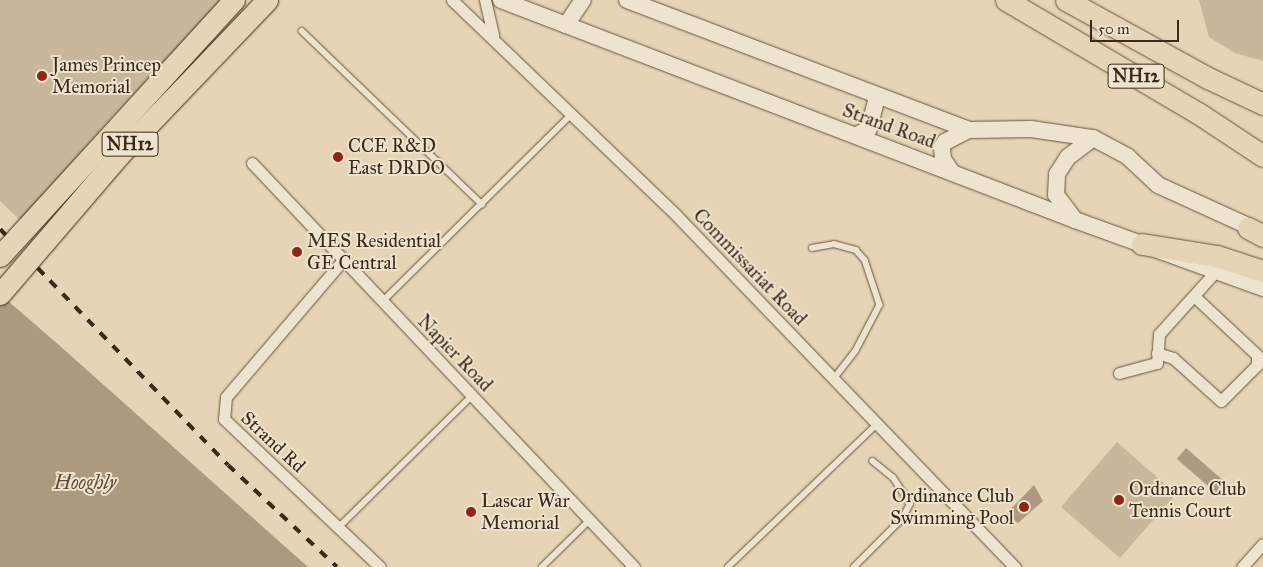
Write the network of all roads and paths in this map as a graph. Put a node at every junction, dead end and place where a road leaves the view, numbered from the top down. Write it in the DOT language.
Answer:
graph roads {
  1 [pos="234,0"];
  2 [pos="267,0"];
  3 [pos="452,0"];
  4 [pos="485,0"];
  5 [pos="501,0"];
  6 [pos="583,0"];
  7 [pos="627,0"];
  8 [pos="1006,0"];
  9 [pos="1066,0"];
  10 [pos="566,25"];
  11 [pos="302,31"];
  12 [pos="493,36"];
  13 [pos="876,97"];
  14 [pos="1263,104"];
  15 [pos="1198,113"];
  16 [pos="571,115"];
  17 [pos="969,130"];
  18 [pos="857,136"];
  19 [pos="1093,138"];
  20 [pos="1263,144"];
  21 [pos="1263,156"];
  22 [pos="252,164"];
  23 [pos="951,170"];
  24 [pos="482,204"];
  25 [pos="1075,220"];
  26 [pos="1258,232"];
  27 [pos="1142,244"];
  28 [pos="812,248"];
  29 [pos="0,256"];
  30 [pos="344,260"];
  31 [pos="1216,270"];
  32 [pos="1263,271"];
  33 [pos="1263,288"];
  34 [pos="0,294"];
  35 [pos="1194,296"];
  36 [pos="382,302"];
  37 [pos="1157,353"];
  38 [pos="1119,373"];
  39 [pos="834,379"];
  40 [pos="472,396"];
  41 [pos="877,424"];
  42 [pos="873,462"];
  43 [pos="590,520"];
  44 [pos="338,528"];
  45 [pos="1263,544"];
  46 [pos="380,567"];
  47 [pos="542,567"];
  48 [pos="634,567"];
  49 [pos="728,567"];
  50 [pos="854,567"];
  51 [pos="1015,567"];
  52 [pos="1242,567"];
  1 -- 29 [label="highway, NH12, bridge"];
  2 -- 34 [label="highway, NH12, bridge"];
  3 -- 12 [label="street, Commissariat Road"];
  4 -- 12 [label="street"];
  5 -- 10 [label="main road, Strand Road"];
  6 -- 10 [label="main road"];
  7 -- 13 [label="main road, Strand Road"];
  8 -- 15 [label="highway, NH12"];
  9 -- 14 [label="highway, NH12"];
  10 -- 18 [label="main road, Strand Road"];
  11 -- 24 [label="lane"];
  12 -- 16 [label="street, Commissariat Road"];
  13 -- 17 [label="main road, Strand Road"];
  13 -- 18 [label="main road"];
  15 -- 20 [label="highway"];
  15 -- 21 [label="highway, NH12"];
  16 -- 24 [label="lane"];
  16 -- 39 [label="street, Commissariat Road"];
  17 -- 19 [label="main road, Strand Road"];
  17 -- 23 [label="main road"];
  18 -- 23 [label="main road, Strand Road"];
  19 -- 25 [label="main road"];
  19 -- 26 [label="main road, Strand Road"];
  22 -- 30 [label="street, Napier Road"];
  23 -- 25 [label="main road, Strand Road"];
  24 -- 36 [label="lane"];
  25 -- 27 [label="main road, Strand Road"];
  27 -- 31 [label="main road, Strand Road"];
  27 -- 32 [label="highway"];
  28 -- 39 [label="lane"];
  30 -- 36 [label="street, Napier Road"];
  30 -- 44 [label="street, Strand Rd"];
  31 -- 33 [label="main road, Strand Road"];
  31 -- 35 [label="street"];
  35 -- 37 [label="street"];
  35 -- 37 [label="street"];
  36 -- 40 [label="street, Napier Road"];
  37 -- 38 [label="street"];
  39 -- 41 [label="street, Commissariat Road"];
  40 -- 43 [label="street, Napier Road"];
  40 -- 44 [label="lane"];
  41 -- 49 [label="lane"];
  41 -- 51 [label="street, Commissariat Road"];
  42 -- 50 [label="lane"];
  43 -- 47 [label="lane"];
  43 -- 48 [label="street, Napier Road"];
  44 -- 46 [label="street, Strand Rd"];
  45 -- 52 [label="street"];
}
